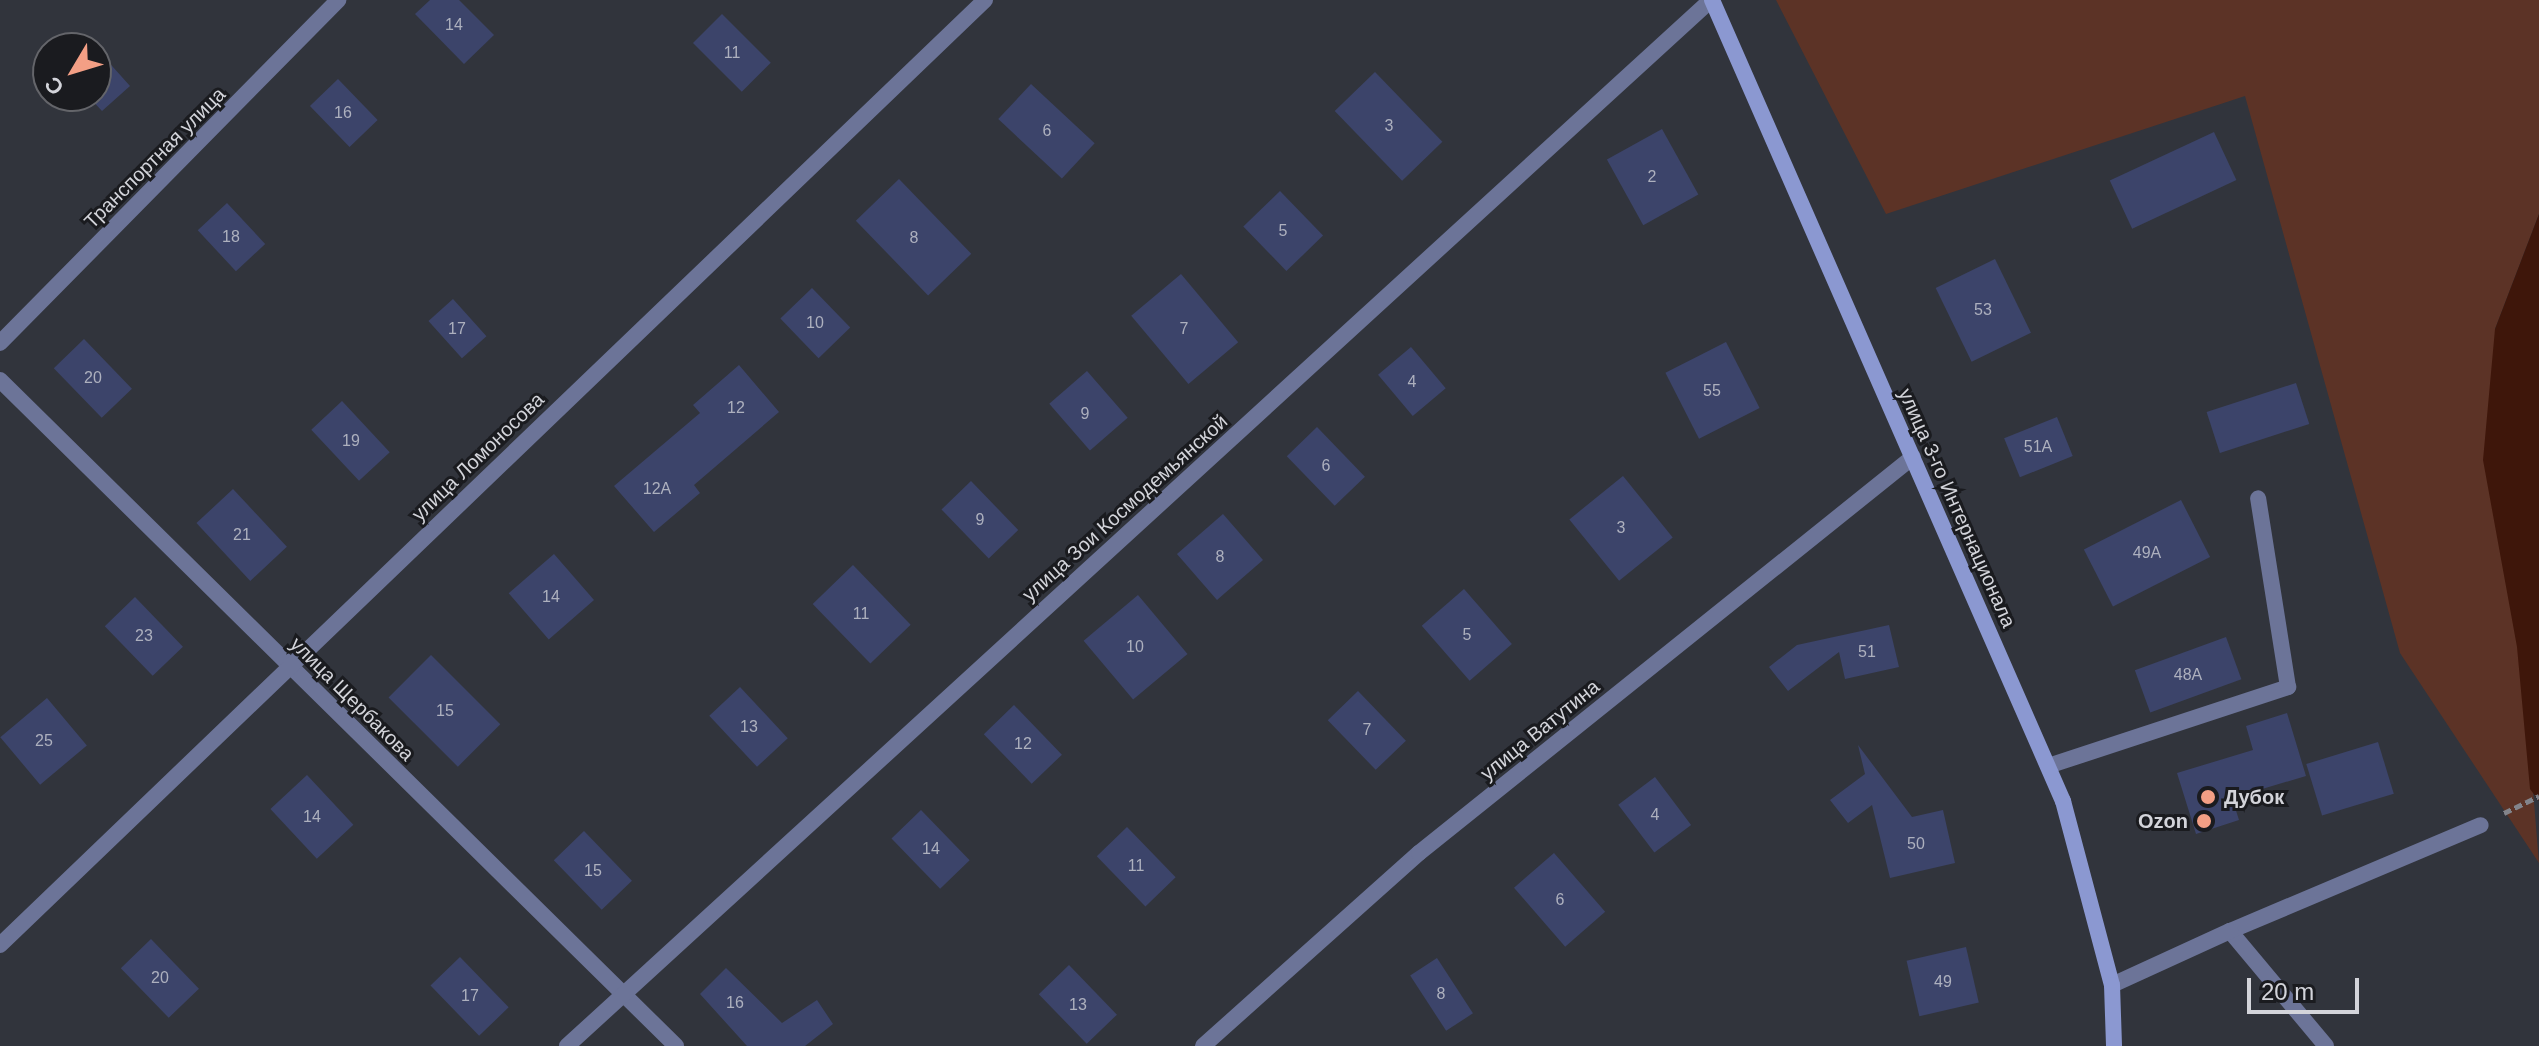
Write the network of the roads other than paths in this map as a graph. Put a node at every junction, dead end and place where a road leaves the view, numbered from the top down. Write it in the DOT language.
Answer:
graph roads {
  1 [pos="338,0"];
  2 [pos="985,0"];
  3 [pos="1712,0"];
  4 [pos="0,343"];
  5 [pos="0,380"];
  6 [pos="1913,457"];
  7 [pos="2258,498"];
  8 [pos="289,664"];
  9 [pos="2048,766"];
  10 [pos="2481,825"];
  11 [pos="2230,931"];
  12 [pos="0,945"];
  13 [pos="2112,985"];
  14 [pos="624,995"];
  15 [pos="567,1046"];
  16 [pos="676,1046"];
  17 [pos="1203,1046"];
  18 [pos="2114,1046"];
  19 [pos="2326,1046"];
  1 -- 4 [label="street, Транспортная улица"];
  2 -- 8 [label="street, улица Ломоносова"];
  3 -- 6 [label="main road, улица 3-го Интернационала"];
  3 -- 14 [label="street, улица Зои Космодемьянской"];
  5 -- 8 [label="street, улица Щербакова"];
  6 -- 9 [label="main road, улица 3-го Интернационала"];
  6 -- 17 [label="street, улица Ватутина"];
  7 -- 9 [label="street"];
  8 -- 12 [label="street, улица Ломоносова"];
  8 -- 14 [label="street, улица Щербакова"];
  9 -- 13 [label="main road, улица 3-го Интернационала"];
  10 -- 11 [label="street"];
  11 -- 13 [label="street"];
  11 -- 19 [label="street"];
  13 -- 18 [label="main road, улица 3-го Интернационала"];
  14 -- 15 [label="street, улица Зои Космодемьянской"];
  14 -- 16 [label="street, улица Щербакова"];
}
